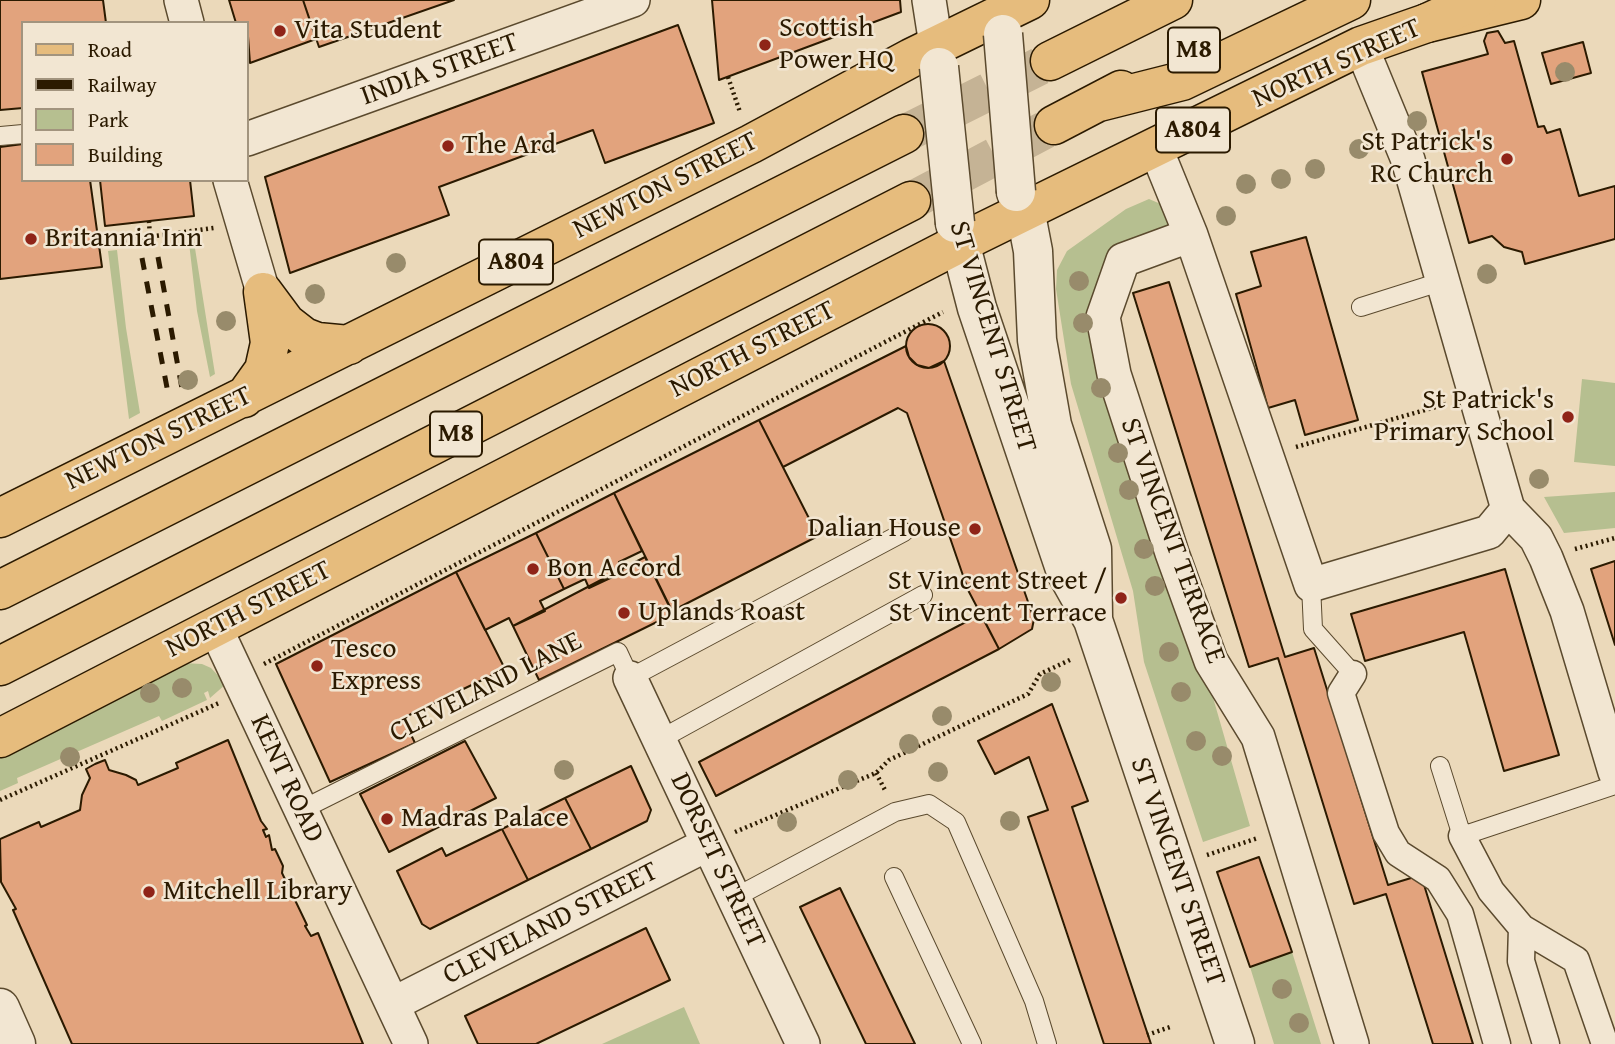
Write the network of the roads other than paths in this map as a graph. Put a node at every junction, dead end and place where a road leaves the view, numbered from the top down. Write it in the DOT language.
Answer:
graph roads {
  1 [pos="181,0"];
  2 [pos="633,0"];
  3 [pos="929,0"];
  4 [pos="1173,0"];
  5 [pos="1290,0"];
  6 [pos="1351,0"];
  7 [pos="1477,0"];
  8 [pos="1521,0"];
  9 [pos="1007,12"];
  10 [pos="186,21"];
  11 [pos="1427,23"];
  12 [pos="1362,46"];
  13 [pos="938,56"];
  14 [pos="1050,61"];
  15 [pos="1099,102"];
  16 [pos="1054,125"];
  17 [pos="21,134"];
  18 [pos="904,134"];
  19 [pos="0,136"];
  20 [pos="248,139"];
  21 [pos="1156,149"];
  22 [pos="231,182"];
  23 [pos="911,201"];
  24 [pos="1020,202"];
  25 [pos="958,233"];
  26 [pos="1191,235"];
  27 [pos="1440,282"];
  28 [pos="263,292"];
  29 [pos="1361,307"];
  30 [pos="349,345"];
  31 [pos="244,398"];
  32 [pos="1508,509"];
  33 [pos="0,518"];
  34 [pos="904,532"];
  35 [pos="1311,585"];
  36 [pos="0,590"];
  37 [pos="923,595"];
  38 [pos="215,627"];
  39 [pos="1097,632"];
  40 [pos="0,666"];
  41 [pos="1353,674"];
  42 [pos="630,678"];
  43 [pos="0,738"];
  44 [pos="659,740"];
  45 [pos="1440,766"];
  46 [pos="1615,772"];
  47 [pos="1615,785"];
  48 [pos="301,810"];
  49 [pos="1462,836"];
  50 [pos="708,844"];
  51 [pos="894,877"];
  52 [pos="734,898"];
  53 [pos="1522,928"];
  54 [pos="393,1004"];
  55 [pos="0,1008"];
  56 [pos="16,1044"];
  57 [pos="411,1044"];
  58 [pos="803,1044"];
  59 [pos="972,1044"];
  60 [pos="1047,1044"];
  61 [pos="1235,1044"];
  62 [pos="1352,1044"];
  63 [pos="1497,1044"];
  64 [pos="1546,1044"];
  65 [pos="1605,1044"];
  1 -- 10 [label="street"];
  2 -- 20 [label="street, INDIA STREET"];
  3 -- 13 [label="street, ST VINCENT STREET"];
  4 -- 14 [label="main road, M8"];
  5 -- 15 [label="main road, M8"];
  6 -- 15 [label="main road"];
  7 -- 11 [label="main road"];
  8 -- 11 [label="main road, NORTH STREET / A804"];
  9 -- 13 [label="main road, NEWTON STREET / A804"];
  9 -- 24 [label="street, ST VINCENT STREET, bridge"];
  11 -- 12 [label="main road, NORTH STREET / A804"];
  12 -- 21 [label="main road, NORTH STREET / A804"];
  12 -- 27 [label="street"];
  13 -- 25 [label="street, ST VINCENT STREET, bridge"];
  13 -- 30 [label="main road, NEWTON STREET / A804"];
  15 -- 16 [label="main road, M8"];
  17 -- 19 [label="lane"];
  18 -- 36 [label="main road, M8"];
  21 -- 24 [label="main road, NORTH STREET / A804"];
  21 -- 26 [label="street"];
  22 -- 28 [label="street"];
  23 -- 40 [label="main road, M8"];
  24 -- 25 [label="main road, NORTH STREET / A804"];
  24 -- 39 [label="street, ST VINCENT STREET"];
  25 -- 38 [label="main road, NORTH STREET / A804"];
  25 -- 39 [label="street, ST VINCENT STREET"];
  26 -- 35 [label="street"];
  26 -- 62 [label="street, ST VINCENT TERRACE"];
  27 -- 29 [label="lane"];
  27 -- 32 [label="street"];
  28 -- 30 [label="main road"];
  28 -- 31 [label="main road"];
  30 -- 31 [label="main road, NEWTON STREET / A804"];
  31 -- 33 [label="main road, NEWTON STREET / A804"];
  32 -- 35 [label="street"];
  32 -- 46 [label="street"];
  34 -- 42 [label="lane"];
  35 -- 41 [label="lane"];
  37 -- 44 [label="lane"];
  38 -- 43 [label="main road, NORTH STREET / A804"];
  38 -- 48 [label="street, KENT ROAD"];
  39 -- 61 [label="street, ST VINCENT STREET"];
  41 -- 63 [label="street"];
  42 -- 44 [label="street, DORSET STREET"];
  42 -- 48 [label="lane, CLEVELAND LANE"];
  44 -- 50 [label="street, DORSET STREET"];
  45 -- 49 [label="lane"];
  47 -- 49 [label="lane"];
  48 -- 54 [label="street, KENT ROAD"];
  49 -- 53 [label="street"];
  50 -- 52 [label="street, DORSET STREET"];
  50 -- 54 [label="street, CLEVELAND STREET"];
  51 -- 59 [label="lane"];
  52 -- 58 [label="street, DORSET STREET"];
  52 -- 60 [label="lane"];
  53 -- 64 [label="street"];
  53 -- 65 [label="street"];
  54 -- 57 [label="street, KENT ROAD"];
  55 -- 56 [label="street"];
}
